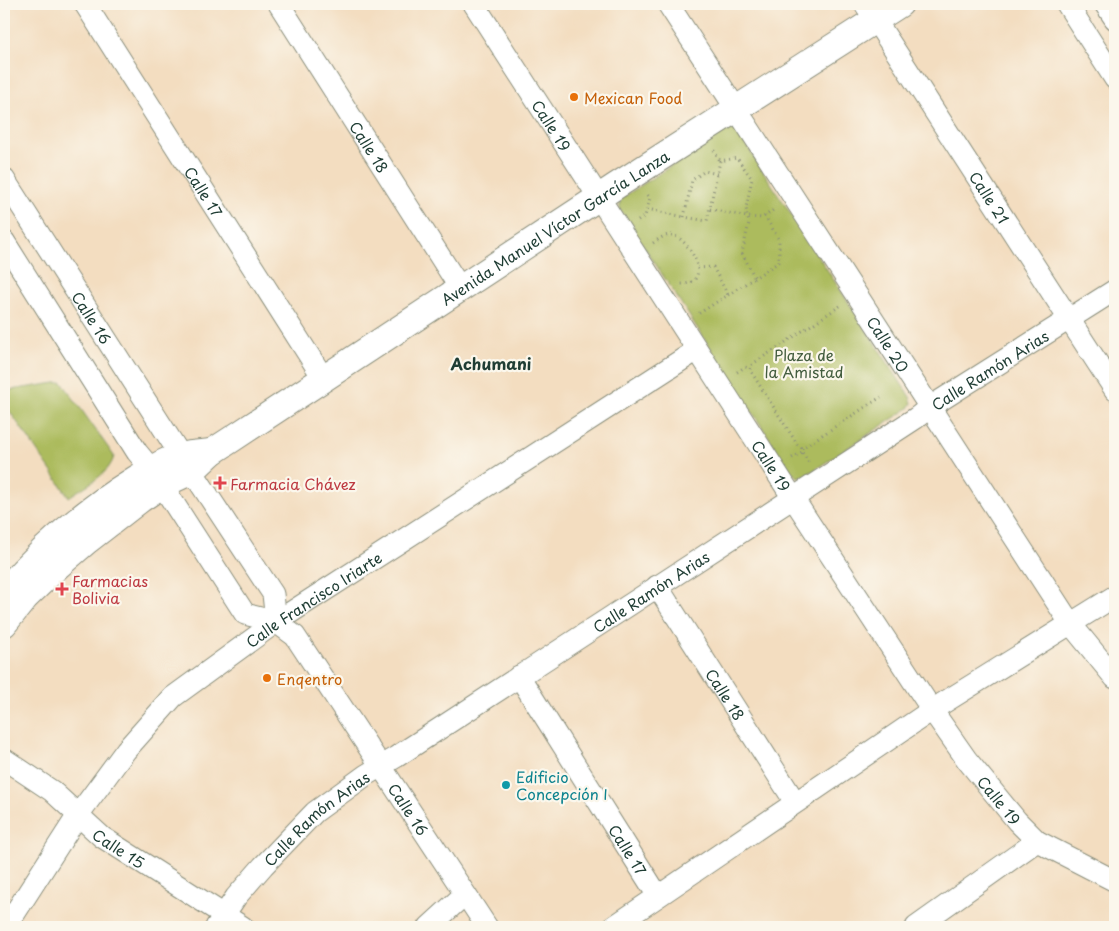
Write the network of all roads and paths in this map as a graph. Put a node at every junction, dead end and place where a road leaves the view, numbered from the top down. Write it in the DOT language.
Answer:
graph roads {
  1 [pos="85,4"];
  2 [pos="279,4"];
  3 [pos="474,4"];
  4 [pos="668,4"];
  5 [pos="900,4"];
  6 [pos="1067,4"];
  7 [pos="1106,4"];
  8 [pos="870,12"];
  9 [pos="1115,19"];
  10 [pos="1115,79"];
  11 [pos="736,110"];
  12 [pos="718,174"];
  13 [pos="4,178"];
  14 [pos="644,188"];
  15 [pos="598,198"];
  16 [pos="781,205"];
  17 [pos="647,208"];
  18 [pos="710,209"];
  19 [pos="766,216"];
  20 [pos="684,217"];
  21 [pos="748,217"];
  22 [pos="634,224"];
  23 [pos="4,241"];
  24 [pos="649,246"];
  25 [pos="698,268"];
  26 [pos="755,278"];
  27 [pos="460,288"];
  28 [pos="1115,290"];
  29 [pos="678,291"];
  30 [pos="728,295"];
  31 [pos="840,306"];
  32 [pos="694,316"];
  33 [pos="1070,320"];
  34 [pos="697,350"];
  35 [pos="749,368"];
  36 [pos="742,369"];
  37 [pos="324,379"];
  38 [pos="1115,390"];
  39 [pos="881,397"];
  40 [pos="930,407"];
  41 [pos="802,450"];
  42 [pos="792,459"];
  43 [pos="186,463"];
  44 [pos="810,465"];
  45 [pos="157,477"];
  46 [pos="793,498"];
  47 [pos="657,586"];
  48 [pos="4,592"];
  49 [pos="1115,596"];
  50 [pos="276,622"];
  51 [pos="1070,623"];
  52 [pos="4,624"];
  53 [pos="519,676"];
  54 [pos="1115,678"];
  55 [pos="932,710"];
  56 [pos="4,759"];
  57 [pos="380,766"];
  58 [pos="795,802"];
  59 [pos="78,815"];
  60 [pos="1037,841"];
  61 [pos="1115,881"];
  62 [pos="465,894"];
  63 [pos="658,896"];
  64 [pos="220,921"];
  65 [pos="6,927"];
  66 [pos="243,927"];
  67 [pos="429,927"];
  68 [pos="486,927"];
  69 [pos="612,927"];
  70 [pos="916,927"];
  1 -- 37 [label="street, Calle 17"];
  2 -- 27 [label="street, Calle 18"];
  3 -- 15 [label="street, Calle 19"];
  4 -- 11 [label="street, Calle 20"];
  5 -- 8 [label="main road, Avenida Manuel Víctor García Lanza"];
  6 -- 10 [label="street"];
  7 -- 9 [label="street"];
  8 -- 11 [label="main road, Avenida Manuel Víctor García Lanza"];
  8 -- 33 [label="street, Calle 21"];
  11 -- 15 [label="main road, Avenida Manuel Víctor García Lanza"];
  11 -- 40 [label="street, Calle 20"];
  12 -- 18 [label="path"];
  12 -- 20 [label="path"];
  12 -- 21 [label="path"];
  13 -- 43 [label="street, Calle 16"];
  14 -- 17 [label="path"];
  15 -- 27 [label="main road, Avenida Manuel Víctor García Lanza"];
  15 -- 34 [label="street, Calle 19"];
  16 -- 19 [label="path"];
  17 -- 20 [label="path"];
  17 -- 22 [label="path"];
  18 -- 20 [label="path"];
  18 -- 21 [label="path"];
  19 -- 21 [label="path"];
  19 -- 26 [label="path"];
  21 -- 26 [label="path"];
  23 -- 45 [label="street, Calle 16"];
  24 -- 25 [label="path"];
  25 -- 29 [label="path"];
  25 -- 30 [label="path"];
  26 -- 30 [label="path"];
  27 -- 37 [label="main road, Avenida Manuel Víctor García Lanza"];
  28 -- 33 [label="street, Calle Ramón Arias"];
  30 -- 32 [label="path"];
  31 -- 35 [label="path"];
  33 -- 38 [label="street, Calle 21"];
  33 -- 40 [label="street, Calle Ramón Arias"];
  34 -- 46 [label="street, Calle 19"];
  34 -- 50 [label="street, Calle Francisco Iriarte"];
  35 -- 36 [label="path"];
  35 -- 41 [label="path"];
  37 -- 43 [label="main road, Avenida Manuel Víctor García Lanza"];
  39 -- 41 [label="path"];
  40 -- 46 [label="street, Calle Ramón Arias"];
  40 -- 51 [label="street, Calle 20"];
  41 -- 42 [label="path"];
  41 -- 44 [label="path"];
  43 -- 45 [label="main road, Avenida Manuel Víctor García Lanza"];
  43 -- 50 [label="street, Calle 16"];
  45 -- 48 [label="main road"];
  45 -- 50 [label="street, Calle 16"];
  45 -- 52 [label="main road"];
  46 -- 47 [label="street, Calle Ramón Arias"];
  46 -- 55 [label="street, Calle 19"];
  47 -- 53 [label="street, Calle Ramón Arias"];
  47 -- 58 [label="street, Calle 18"];
  49 -- 51 [label="street"];
  50 -- 57 [label="street, Calle 16"];
  50 -- 59 [label="street, Calle Francisco Iriarte"];
  51 -- 54 [label="street, Calle 20"];
  51 -- 55 [label="street"];
  53 -- 57 [label="street, Calle Ramón Arias"];
  53 -- 63 [label="street, Calle 17"];
  55 -- 58 [label="street"];
  55 -- 60 [label="street, Calle 19"];
  56 -- 59 [label="street, Calle 15"];
  57 -- 62 [label="street, Calle 16"];
  57 -- 64 [label="street, Calle Ramón Arias"];
  58 -- 63 [label="street"];
  59 -- 64 [label="street, Calle 15"];
  59 -- 65 [label="street, Calle Francisco Iriarte"];
  60 -- 61 [label="street, Calle 19"];
  60 -- 70 [label="street"];
  62 -- 67 [label="street"];
  62 -- 68 [label="street, Calle 16"];
  63 -- 69 [label="street"];
  64 -- 66 [label="street, Calle 15"];
}
